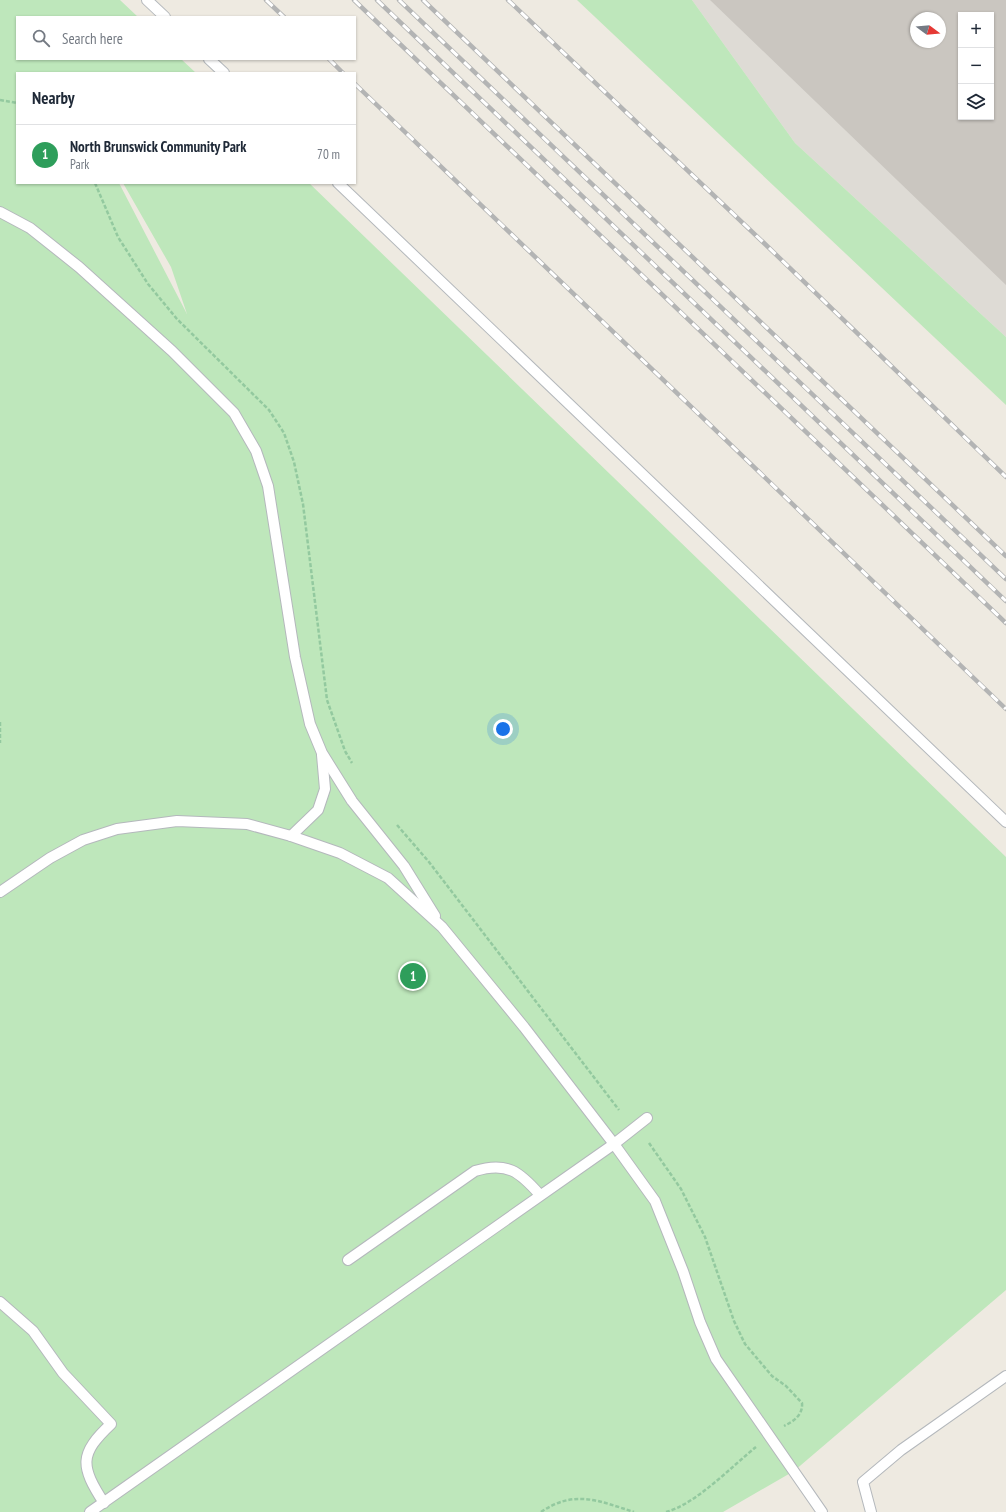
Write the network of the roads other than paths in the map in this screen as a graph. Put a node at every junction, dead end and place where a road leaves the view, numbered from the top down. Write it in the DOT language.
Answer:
graph roads {
  1 [pos="147,0"];
  2 [pos="164,16"];
  3 [pos="210,60"];
  4 [pos="223,72"];
  5 [pos="339,184"];
  6 [pos="0,212"];
  7 [pos="322,753"];
  8 [pos="1006,822"];
  9 [pos="291,836"];
  10 [pos="0,892"];
  11 [pos="442,927"];
  12 [pos="647,1118"];
  13 [pos="614,1144"];
  14 [pos="540,1195"];
  15 [pos="348,1260"];
  16 [pos="0,1302"];
  17 [pos="1006,1376"];
  18 [pos="104,1502"];
  19 [pos="90,1512"];
  20 [pos="822,1512"];
  21 [pos="871,1512"];
  1 -- 2 [label="lane"];
  3 -- 4 [label="lane"];
  5 -- 8 [label="lane"];
  6 -- 7 [label="lane"];
  7 -- 9 [label="lane"];
  7 -- 11 [label="lane"];
  9 -- 10 [label="lane"];
  9 -- 11 [label="lane"];
  11 -- 13 [label="lane"];
  12 -- 13 [label="lane"];
  13 -- 14 [label="lane"];
  13 -- 20 [label="lane"];
  14 -- 15 [label="lane"];
  14 -- 18 [label="lane"];
  16 -- 18 [label="lane"];
  17 -- 21 [label="lane"];
  18 -- 19 [label="lane"];
}
